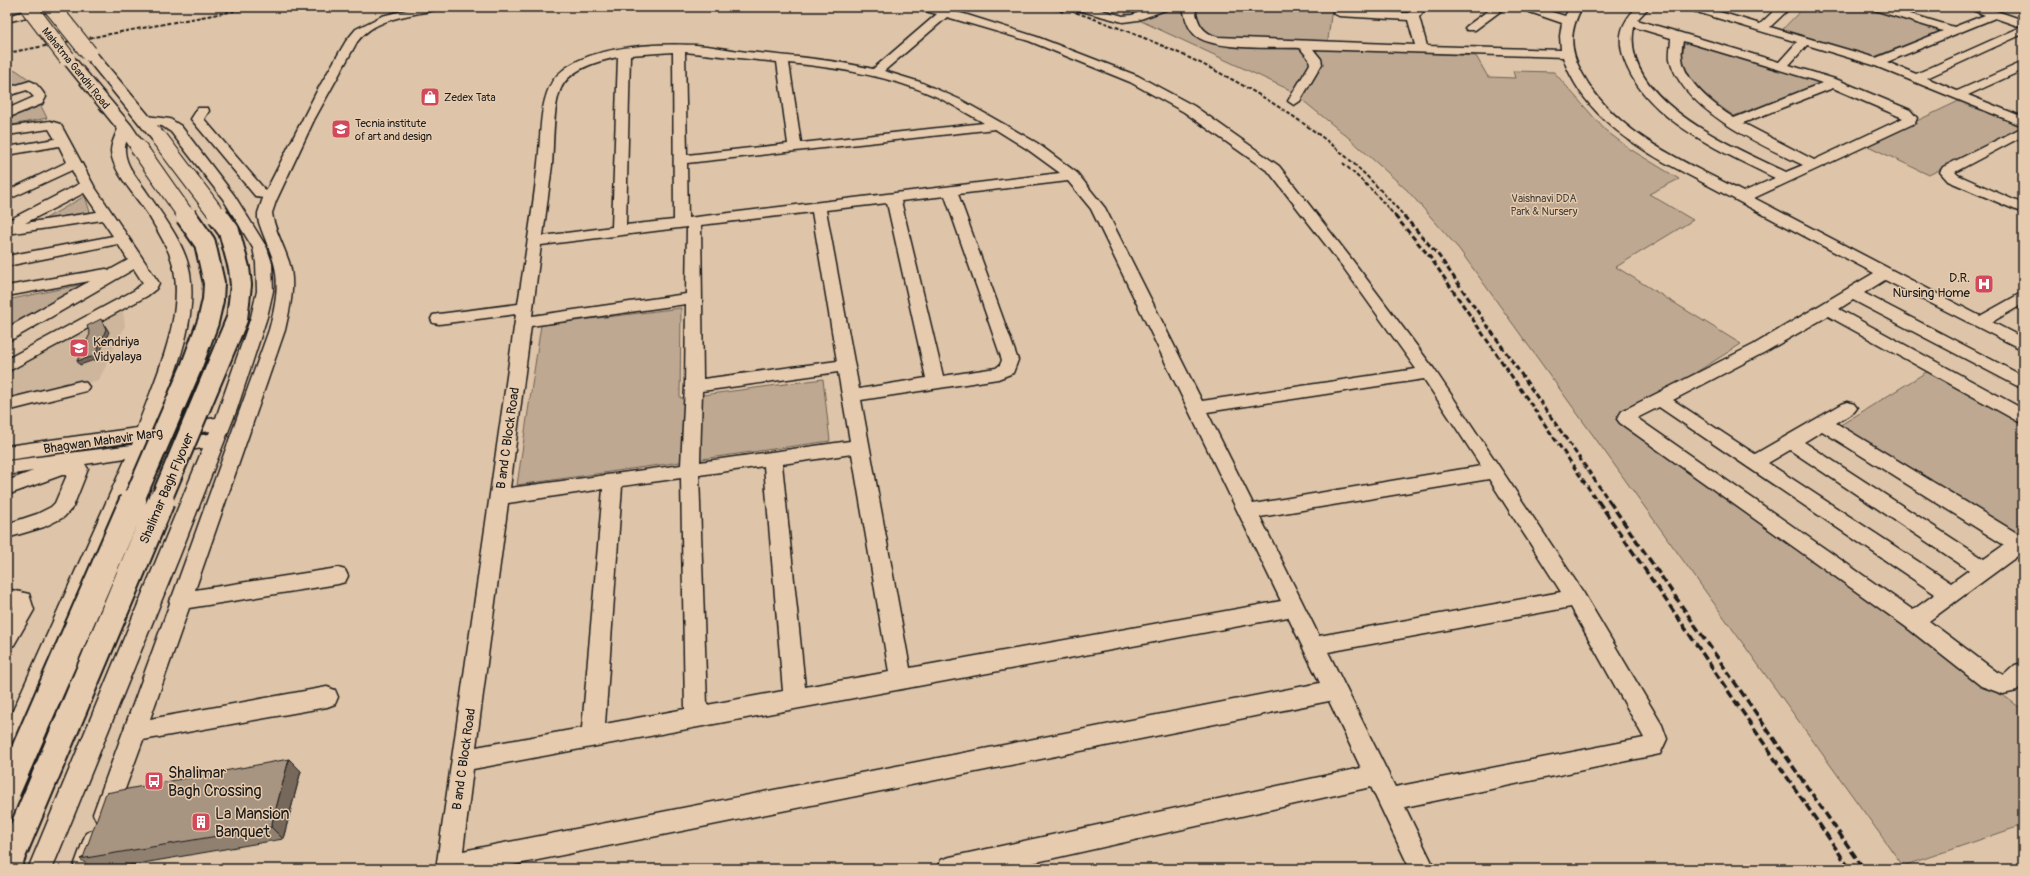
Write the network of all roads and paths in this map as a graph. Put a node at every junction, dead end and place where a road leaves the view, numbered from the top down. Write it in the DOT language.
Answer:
graph roads {
  1 [pos="29,7"];
  2 [pos="53,7"];
  3 [pos="434,7"];
  4 [pos="920,7"];
  5 [pos="1078,7"];
  6 [pos="1164,7"];
  7 [pos="1189,7"];
  8 [pos="1395,7"];
  9 [pos="1500,7"];
  10 [pos="1525,7"];
  11 [pos="1576,7"];
  12 [pos="1643,7"];
  13 [pos="1785,7"];
  14 [pos="1875,7"];
  15 [pos="1974,7"];
  16 [pos="1696,8"];
  17 [pos="1896,10"];
  18 [pos="946,12"];
  19 [pos="1416,12"];
  20 [pos="1339,13"];
  21 [pos="1996,14"];
  22 [pos="7,19"];
  23 [pos="1568,21"];
  24 [pos="1630,22"];
  25 [pos="2023,24"];
  26 [pos="1471,28"];
  27 [pos="1762,28"];
  28 [pos="2023,30"];
  29 [pos="1955,31"];
  30 [pos="1677,36"];
  31 [pos="1804,41"];
  32 [pos="1303,44"];
  33 [pos="679,48"];
  34 [pos="1422,49"];
  35 [pos="624,52"];
  36 [pos="1567,54"];
  37 [pos="782,58"];
  38 [pos="1877,62"];
  39 [pos="1782,66"];
  40 [pos="2023,66"];
  41 [pos="875,73"];
  42 [pos="1917,78"];
  43 [pos="1834,83"];
  44 [pos="7,92"];
  45 [pos="1958,95"];
  46 [pos="1294,101"];
  47 [pos="203,111"];
  48 [pos="7,114"];
  49 [pos="146,120"];
  50 [pos="1733,122"];
  51 [pos="2023,122"];
  52 [pos="997,125"];
  53 [pos="125,128"];
  54 [pos="7,131"];
  55 [pos="165,131"];
  56 [pos="2023,131"];
  57 [pos="56,143"];
  58 [pos="795,147"];
  59 [pos="7,151"];
  60 [pos="680,160"];
  61 [pos="74,164"];
  62 [pos="7,165"];
  63 [pos="1814,165"];
  64 [pos="1072,176"];
  65 [pos="1786,178"];
  66 [pos="87,186"];
  67 [pos="950,191"];
  68 [pos="267,193"];
  69 [pos="7,196"];
  70 [pos="229,198"];
  71 [pos="893,198"];
  72 [pos="1742,198"];
  73 [pos="818,207"];
  74 [pos="2023,209"];
  75 [pos="107,216"];
  76 [pos="688,223"];
  77 [pos="7,226"];
  78 [pos="7,230"];
  79 [pos="619,231"];
  80 [pos="122,239"];
  81 [pos="534,241"];
  82 [pos="7,261"];
  83 [pos="136,262"];
  84 [pos="119,272"];
  85 [pos="1885,274"];
  86 [pos="284,289"];
  87 [pos="7,291"];
  88 [pos="265,291"];
  89 [pos="1854,294"];
  90 [pos="2023,297"];
  91 [pos="694,298"];
  92 [pos="1829,310"];
  93 [pos="524,315"];
  94 [pos="439,319"];
  95 [pos="1980,322"];
  96 [pos="256,327"];
  97 [pos="7,335"];
  98 [pos="2023,344"];
  99 [pos="174,345"];
  100 [pos="846,365"];
  101 [pos="7,366"];
  102 [pos="1428,373"];
  103 [pos="936,383"];
  104 [pos="2023,383"];
  105 [pos="694,386"];
  106 [pos="80,387"];
  107 [pos="851,396"];
  108 [pos="1660,400"];
  109 [pos="7,406"];
  110 [pos="1196,408"];
  111 [pos="1848,408"];
  112 [pos="2023,417"];
  113 [pos="222,423"];
  114 [pos="1822,423"];
  115 [pos="215,440"];
  116 [pos="1790,441"];
  117 [pos="142,442"];
  118 [pos="860,446"];
  119 [pos="7,453"];
  120 [pos="772,458"];
  121 [pos="1756,462"];
  122 [pos="7,468"];
  123 [pos="690,469"];
  124 [pos="1494,471"];
  125 [pos="613,480"];
  126 [pos="7,488"];
  127 [pos="499,497"];
  128 [pos="1248,512"];
  129 [pos="7,531"];
  130 [pos="2022,543"];
  131 [pos="196,553"];
  132 [pos="168,558"];
  133 [pos="1985,570"];
  134 [pos="338,576"];
  135 [pos="1952,594"];
  136 [pos="7,597"];
  137 [pos="1576,598"];
  138 [pos="179,601"];
  139 [pos="1294,607"];
  140 [pos="1913,621"];
  141 [pos="7,639"];
  142 [pos="1314,646"];
  143 [pos="2023,672"];
  144 [pos="901,680"];
  145 [pos="1335,690"];
  146 [pos="326,697"];
  147 [pos="795,699"];
  148 [pos="696,717"];
  149 [pos="133,732"];
  150 [pos="593,736"];
  151 [pos="7,750"];
  152 [pos="463,760"];
  153 [pos="1378,775"];
  154 [pos="7,791"];
  155 [pos="1388,799"];
  156 [pos="7,867"];
  157 [pos="448,868"];
  158 [pos="40,869"];
  159 [pos="85,869"];
  160 [pos="950,869"];
  161 [pos="1423,869"];
  1 -- 53 [label="main road, Mahatma Gandhi Road, bridge"];
  2 -- 22 [label="street"];
  2 -- 49 [label="main road, Mahatma Gandhi Road, bridge"];
  3 -- 68 [label="street"];
  4 -- 18 [label="street"];
  5 -- 6 [label="street"];
  7 -- 32 [label="street"];
  8 -- 19 [label="street"];
  9 -- 26 [label="street"];
  10 -- 23 [label="street"];
  11 -- 23 [label="street"];
  12 -- 24 [label="street"];
  13 -- 27 [label="street"];
  14 -- 17 [label="street"];
  15 -- 21 [label="street"];
  16 -- 27 [label="street"];
  17 -- 29 [label="street"];
  18 -- 41 [label="street"];
  18 -- 102 [label="street"];
  19 -- 20 [label="street"];
  19 -- 34 [label="street"];
  21 -- 25 [label="street"];
  21 -- 29 [label="street"];
  23 -- 36 [label="street"];
  24 -- 30 [label="street"];
  24 -- 65 [label="street"];
  27 -- 31 [label="street"];
  28 -- 42 [label="street"];
  29 -- 38 [label="street"];
  30 -- 39 [label="street"];
  30 -- 50 [label="street"];
  31 -- 38 [label="street"];
  31 -- 39 [label="street"];
  32 -- 34 [label="street"];
  32 -- 46 [label="street"];
  33 -- 35 [label="street, B and C Block Road"];
  33 -- 37 [label="street, B and C Block Road"];
  33 -- 60 [label="street"];
  34 -- 36 [label="street"];
  35 -- 79 [label="street"];
  35 -- 81 [label="street, B and C Block Road"];
  36 -- 72 [label="street"];
  37 -- 41 [label="street, B and C Block Road"];
  37 -- 58 [label="street"];
  38 -- 42 [label="street"];
  39 -- 43 [label="street"];
  40 -- 45 [label="street"];
  41 -- 52 [label="street, B and C Block Road"];
  42 -- 45 [label="street"];
  43 -- 50 [label="street"];
  43 -- 63 [label="street"];
  44 -- 48 [label="street"];
  45 -- 51 [label="street"];
  47 -- 68 [label="street"];
  49 -- 55 [label="main road, Shalimar Bagh Flyover"];
  50 -- 63 [label="street"];
  52 -- 58 [label="street"];
  52 -- 64 [label="street, B and C Block Road"];
  53 -- 99 [label="street"];
  53 -- 154 [label="main road, Shalimar Bagh Flyover, bridge"];
  54 -- 57 [label="street"];
  55 -- 70 [label="street"];
  55 -- 156 [label="main road, Shalimar Bagh Flyover, bridge"];
  56 -- 74 [label="street"];
  57 -- 59 [label="street"];
  57 -- 61 [label="street"];
  57 -- 62 [label="street"];
  58 -- 60 [label="street"];
  60 -- 76 [label="street"];
  61 -- 66 [label="street"];
  61 -- 69 [label="street"];
  63 -- 65 [label="street"];
  64 -- 67 [label="street"];
  64 -- 110 [label="street, B and C Block Road"];
  65 -- 72 [label="street"];
  66 -- 75 [label="street"];
  66 -- 77 [label="street"];
  67 -- 71 [label="street"];
  67 -- 103 [label="street"];
  68 -- 70 [label="street"];
  68 -- 86 [label="street"];
  70 -- 88 [label="street"];
  71 -- 73 [label="street"];
  71 -- 103 [label="street"];
  72 -- 85 [label="street"];
  73 -- 76 [label="street"];
  73 -- 100 [label="street"];
  75 -- 78 [label="street"];
  75 -- 80 [label="street"];
  76 -- 79 [label="street"];
  76 -- 91 [label="street"];
  79 -- 81 [label="street"];
  80 -- 82 [label="street"];
  80 -- 83 [label="street"];
  81 -- 93 [label="street, B and C Block Road"];
  83 -- 84 [label="street"];
  83 -- 101 [label="street"];
  84 -- 87 [label="street"];
  84 -- 97 [label="street"];
  85 -- 89 [label="street"];
  85 -- 95 [label="street"];
  86 -- 88 [label="street"];
  86 -- 131 [label="street"];
  88 -- 96 [label="street"];
  89 -- 92 [label="street"];
  89 -- 104 [label="street"];
  90 -- 95 [label="street"];
  91 -- 93 [label="street"];
  91 -- 105 [label="street"];
  92 -- 108 [label="street"];
  92 -- 112 [label="street"];
  93 -- 94 [label="street"];
  93 -- 127 [label="street, B and C Block Road"];
  95 -- 98 [label="street"];
  96 -- 99 [label="street"];
  96 -- 113 [label="street"];
  99 -- 117 [label="street"];
  100 -- 105 [label="street"];
  100 -- 107 [label="street"];
  102 -- 110 [label="street"];
  102 -- 124 [label="street"];
  103 -- 107 [label="street"];
  105 -- 123 [label="street"];
  106 -- 109 [label="street"];
  107 -- 118 [label="street"];
  108 -- 121 [label="street"];
  108 -- 140 [label="street"];
  110 -- 128 [label="street, B and C Block Road"];
  111 -- 114 [label="street"];
  113 -- 115 [label="street"];
  113 -- 117 [label="street, Bhagwan Mahavir Marg"];
  114 -- 116 [label="street"];
  114 -- 130 [label="street"];
  115 -- 117 [label="street, Bhagwan Mahavir Marg"];
  115 -- 132 [label="street"];
  116 -- 121 [label="street"];
  116 -- 133 [label="street"];
  117 -- 119 [label="street, Bhagwan Mahavir Marg"];
  117 -- 122 [label="street, Bhagwan Mahavir Marg"];
  117 -- 151 [label="street"];
  118 -- 120 [label="street"];
  118 -- 144 [label="street"];
  120 -- 123 [label="street"];
  120 -- 147 [label="street"];
  121 -- 135 [label="street"];
  123 -- 125 [label="street"];
  123 -- 148 [label="street"];
  124 -- 128 [label="street"];
  124 -- 137 [label="street"];
  125 -- 127 [label="street"];
  125 -- 150 [label="street"];
  126 -- 129 [label="street"];
  127 -- 152 [label="street, B and C Block Road"];
  128 -- 139 [label="street, B and C Block Road"];
  130 -- 133 [label="street"];
  131 -- 132 [label="street"];
  131 -- 138 [label="street"];
  132 -- 158 [label="street"];
  133 -- 135 [label="street"];
  134 -- 138 [label="street"];
  135 -- 140 [label="street"];
  136 -- 141 [label="street"];
  137 -- 142 [label="street"];
  137 -- 155 [label="street"];
  138 -- 149 [label="street"];
  139 -- 142 [label="street, B and C Block Road"];
  139 -- 144 [label="street"];
  140 -- 143 [label="street"];
  142 -- 145 [label="street, B and C Block Road"];
  144 -- 147 [label="street"];
  145 -- 153 [label="street, B and C Block Road"];
  145 -- 157 [label="street"];
  146 -- 149 [label="street"];
  147 -- 148 [label="street"];
  148 -- 150 [label="street"];
  149 -- 159 [label="street"];
  150 -- 152 [label="street"];
  152 -- 157 [label="street, B and C Block Road"];
  153 -- 155 [label="street, B and C Block Road"];
  153 -- 160 [label="street"];
  155 -- 161 [label="street, B and C Block Road"];
}
